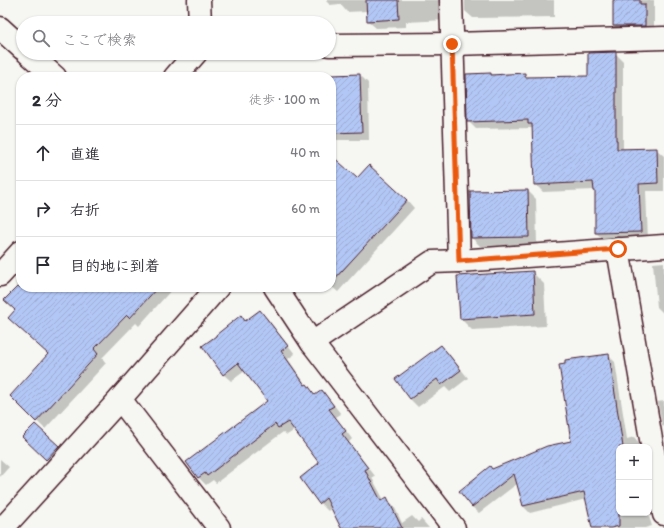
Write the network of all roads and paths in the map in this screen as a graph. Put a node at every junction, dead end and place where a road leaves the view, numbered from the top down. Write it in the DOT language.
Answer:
graph roads {
  1 [pos="199,0"];
  2 [pos="451,0"];
  3 [pos="200,16"];
  4 [pos="0,28"];
  5 [pos="664,38"];
  6 [pos="16,42"];
  7 [pos="452,44"];
  8 [pos="336,45"];
  9 [pos="36,60"];
  10 [pos="190,60"];
  11 [pos="49,72"];
  12 [pos="179,72"];
  13 [pos="664,246"];
  14 [pos="618,249"];
  15 [pos="16,257"];
  16 [pos="459,261"];
  17 [pos="0,275"];
  18 [pos="214,292"];
  19 [pos="278,292"];
  20 [pos="312,343"];
  21 [pos="120,399"];
  22 [pos="664,514"];
  23 [pos="3,528"];
  24 [pos="219,528"];
  25 [pos="454,528"];
  1 -- 3 [label="street"];
  2 -- 7 [label="street"];
  4 -- 6 [label="street"];
  5 -- 7 [label="street"];
  7 -- 8 [label="street"];
  7 -- 16 [label="street"];
  9 -- 11 [label="street"];
  10 -- 12 [label="street"];
  13 -- 14 [label="street"];
  14 -- 16 [label="street"];
  14 -- 22 [label="street"];
  15 -- 17 [label="street"];
  16 -- 20 [label="street"];
  18 -- 21 [label="street"];
  19 -- 20 [label="street"];
  20 -- 25 [label="street"];
  21 -- 23 [label="street"];
  21 -- 24 [label="street"];
}
